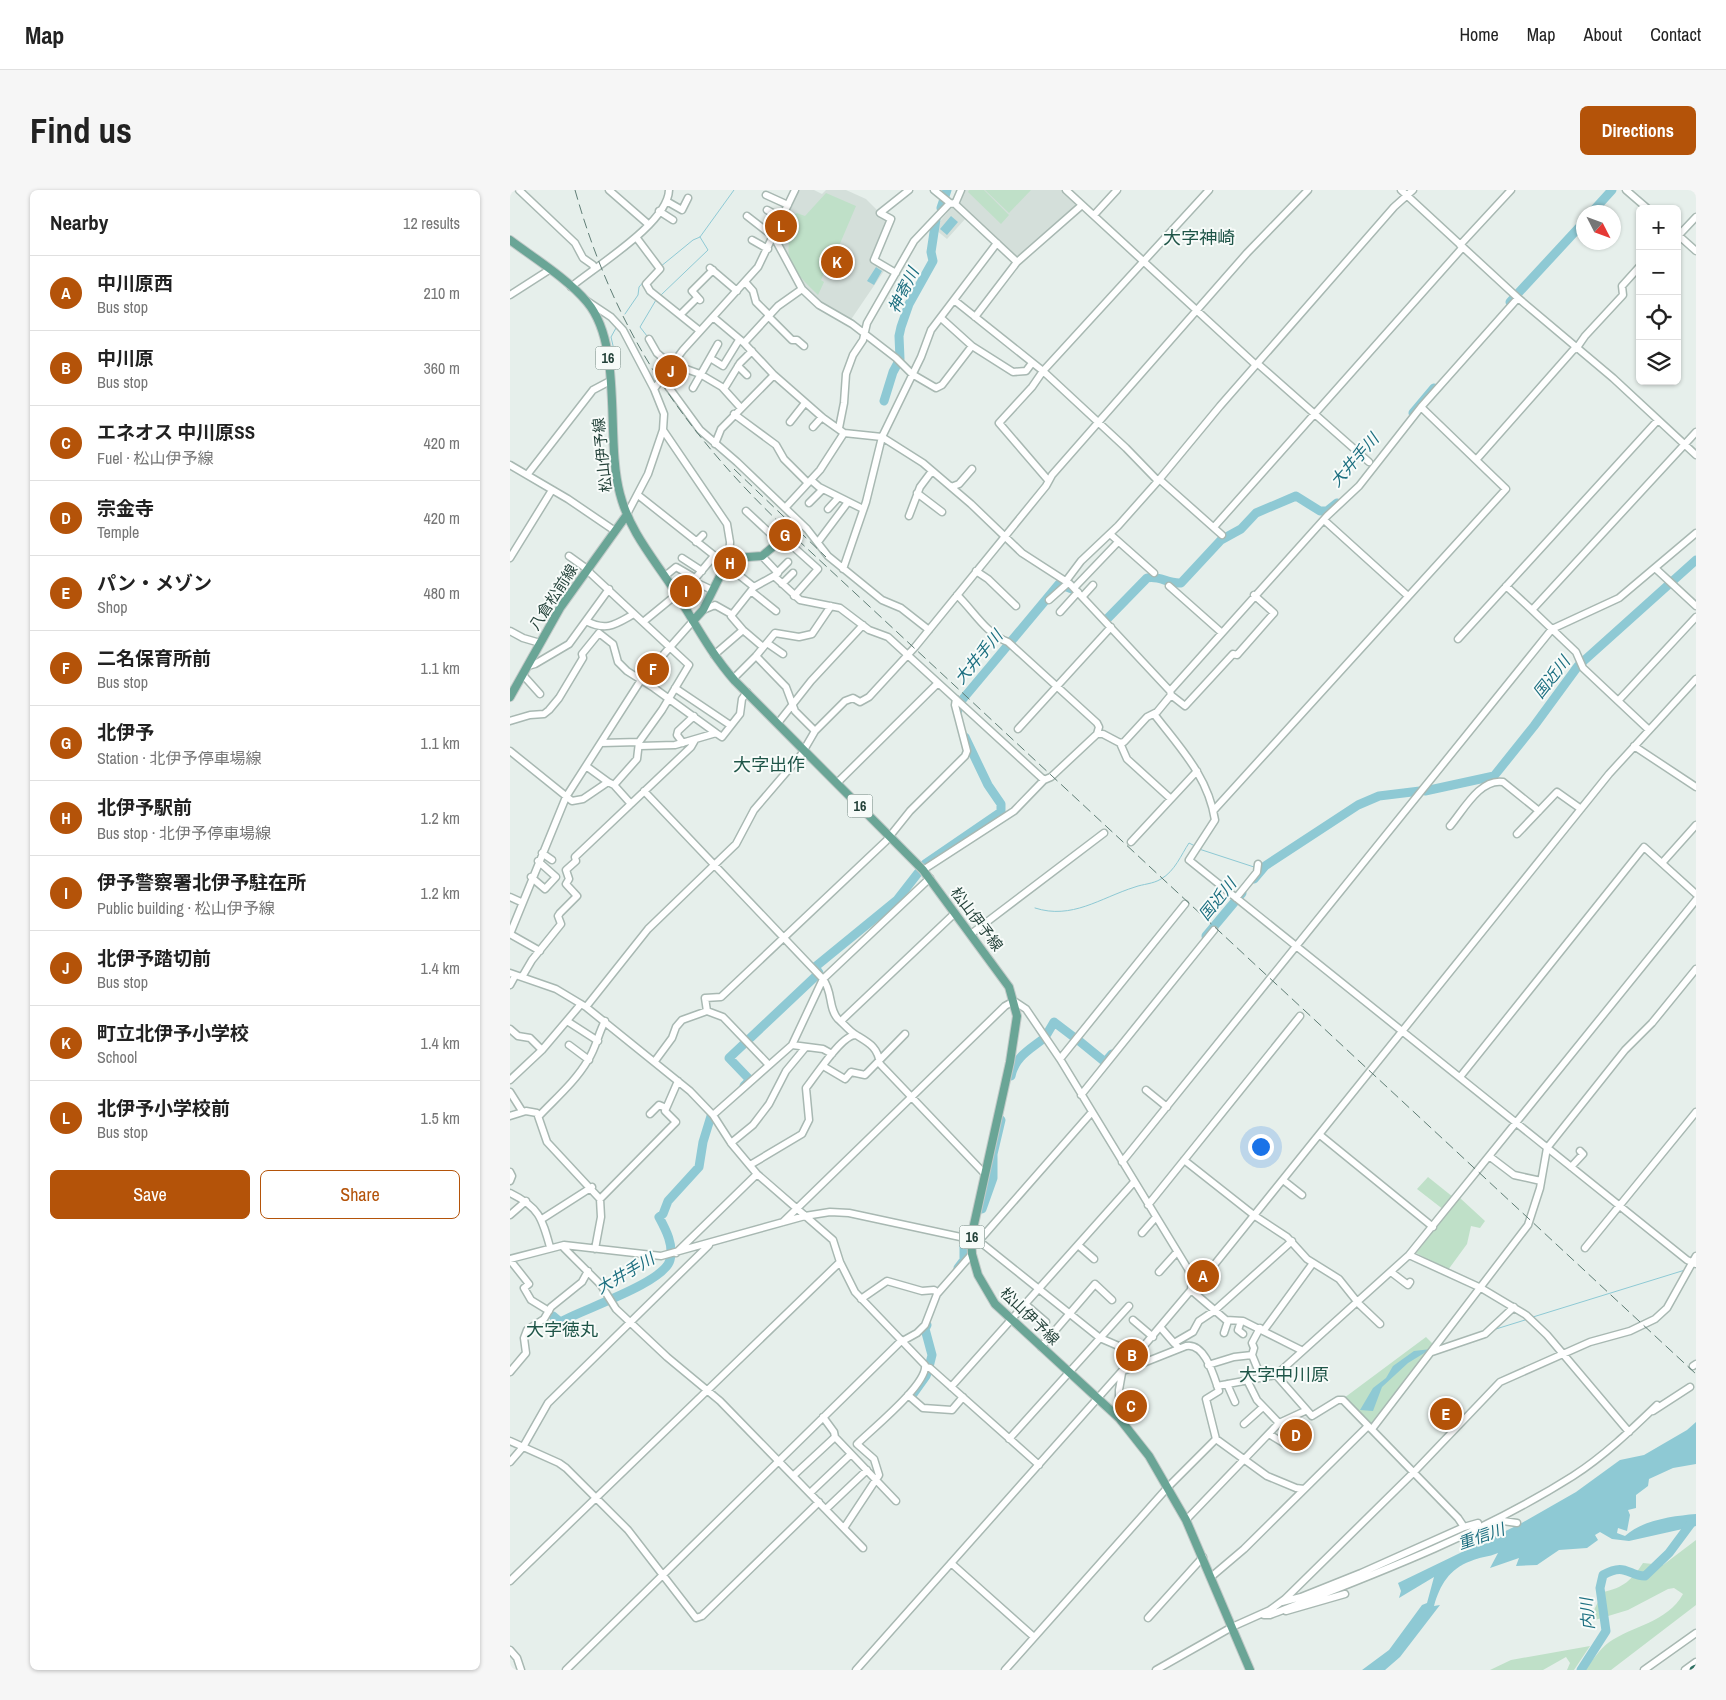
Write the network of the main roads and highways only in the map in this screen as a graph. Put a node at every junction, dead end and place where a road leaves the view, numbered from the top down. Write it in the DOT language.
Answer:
graph roads {
  1 [pos="510,240"];
  2 [pos="626,516"];
  3 [pos="780,541"];
  4 [pos="693,621"];
  5 [pos="510,697"];
  6 [pos="1250,1670"];
  1 -- 2 [label="main road, 松山伊予線 / 16"];
  2 -- 4 [label="main road, 松山伊予線 / 16"];
  2 -- 5 [label="main road, 八倉松前線"];
  3 -- 4 [label="main road"];
  4 -- 6 [label="main road, 松山伊予線 / 16"];
}
